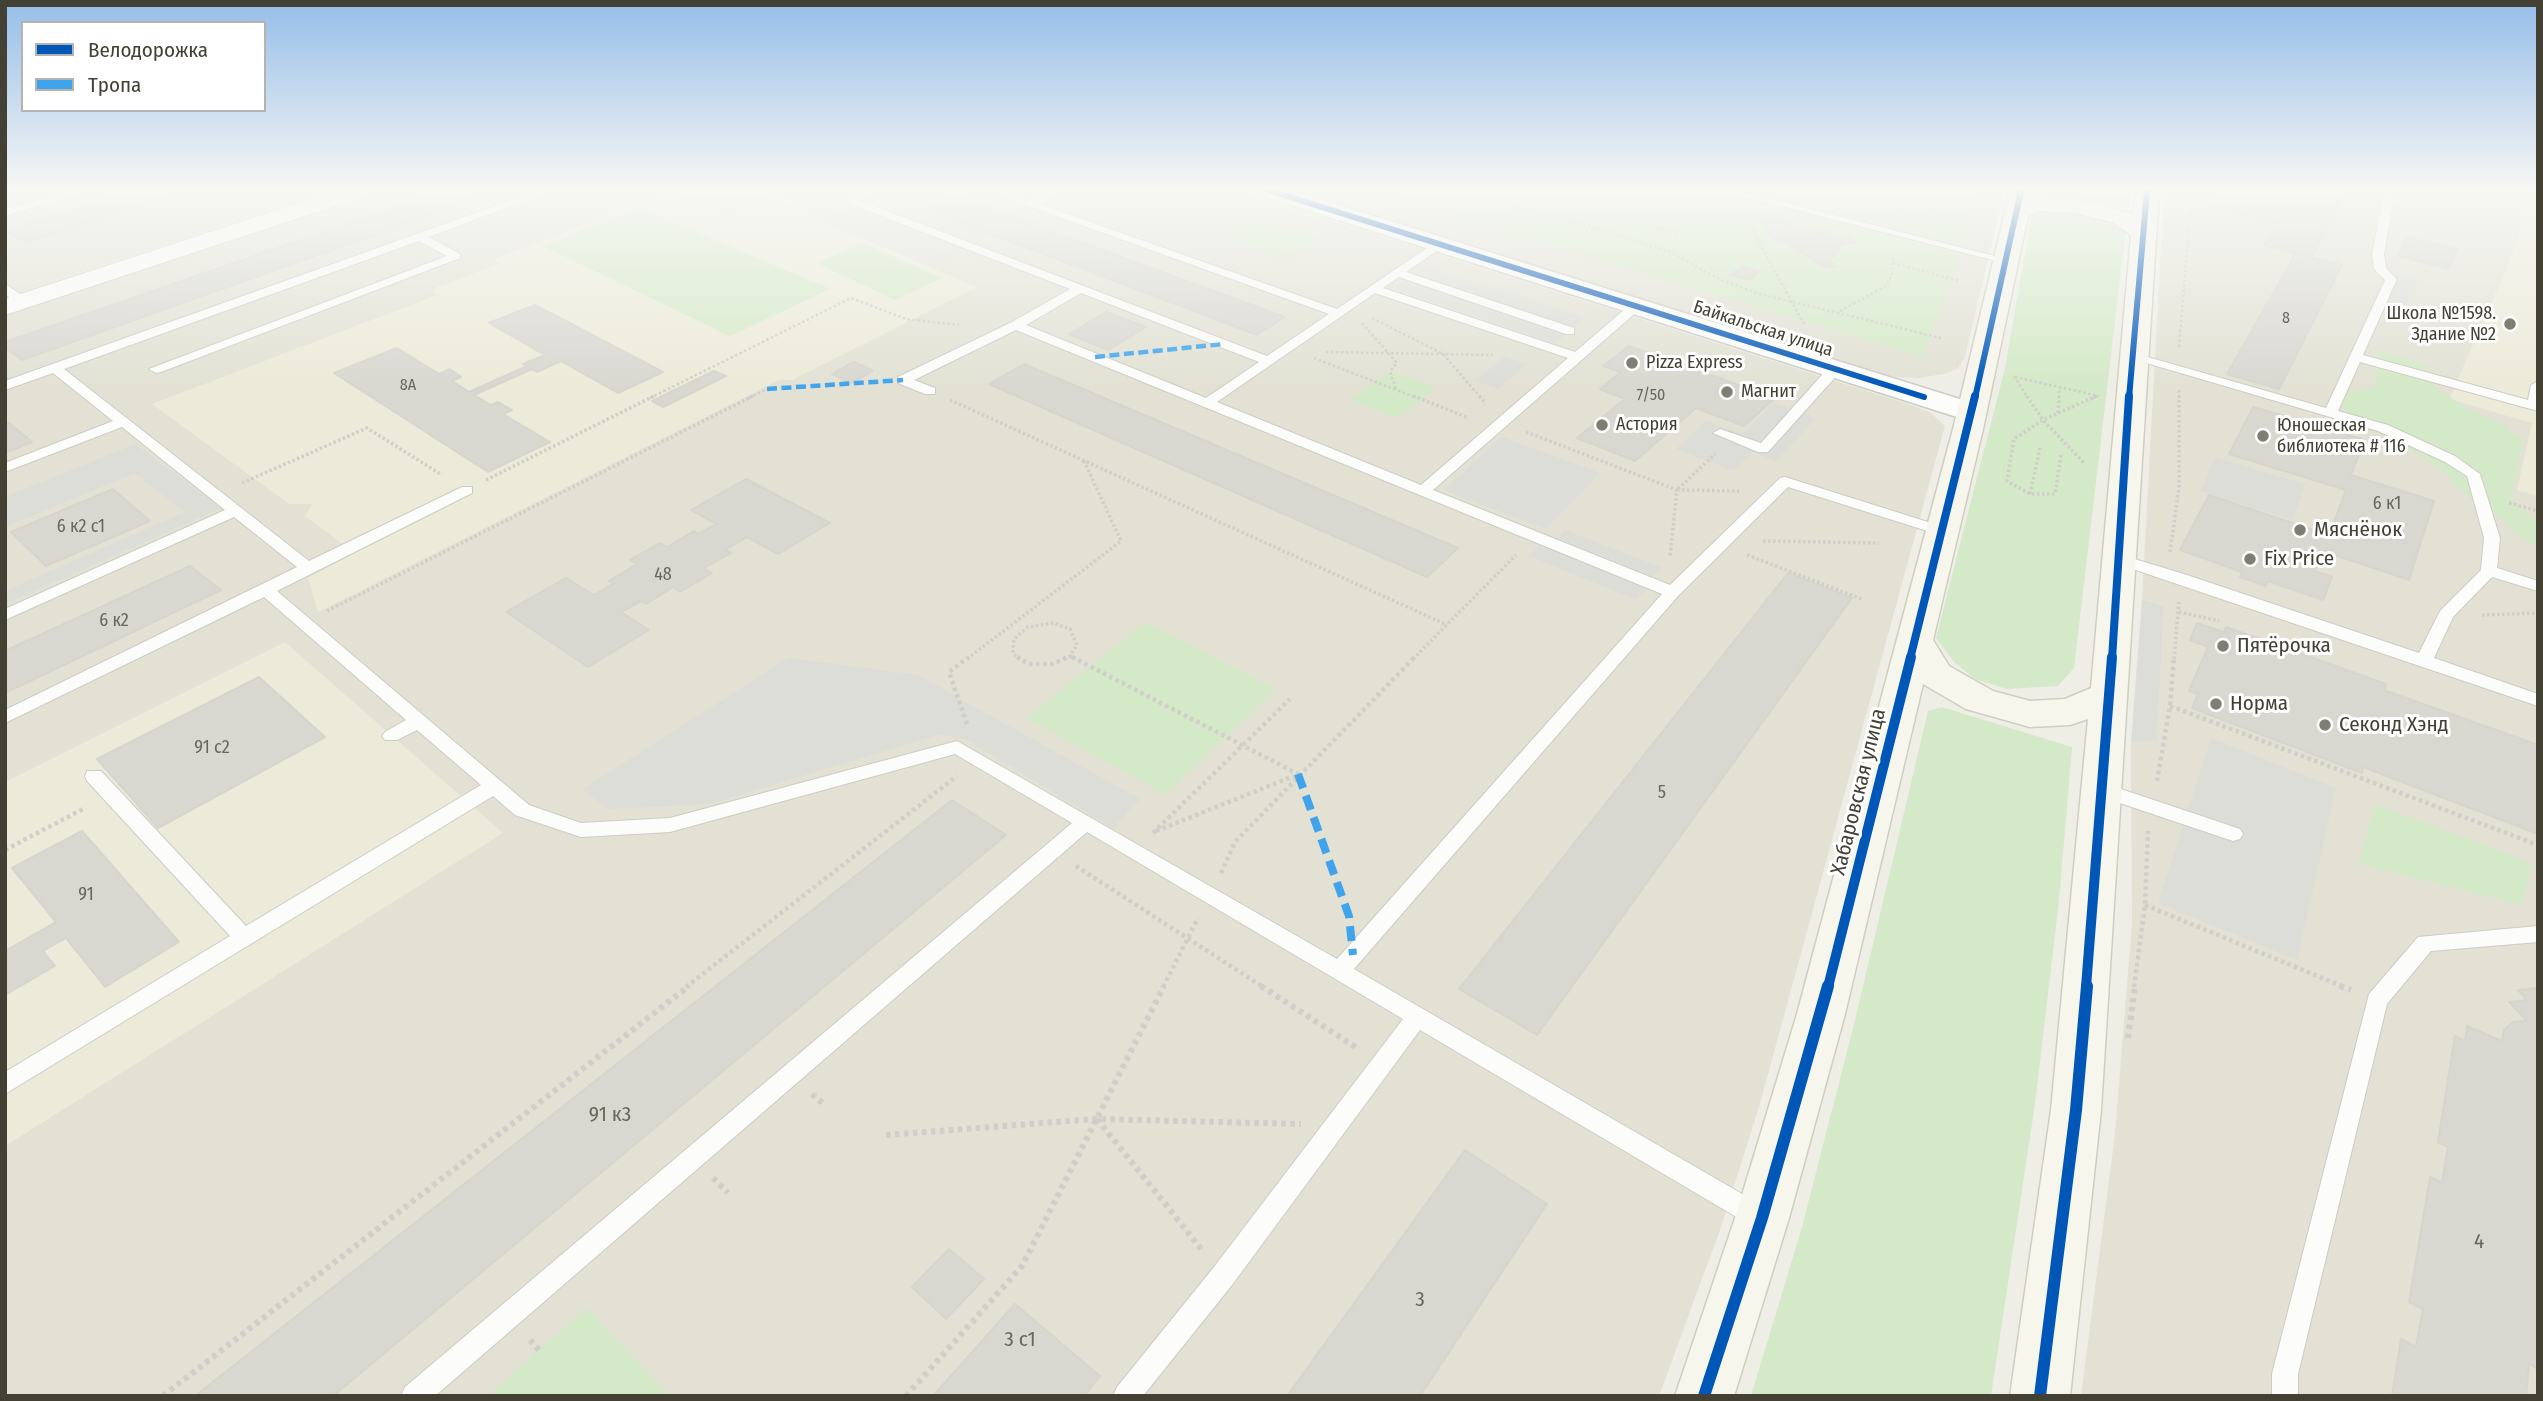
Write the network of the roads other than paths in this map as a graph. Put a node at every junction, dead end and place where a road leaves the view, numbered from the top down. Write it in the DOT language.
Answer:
graph roads {
  1 [pos="146,256"];
  2 [pos="363,256"];
  3 [pos="455,256"];
  4 [pos="995,256"];
  5 [pos="1185,256"];
  6 [pos="1421,256"];
  7 [pos="1479,256"];
  8 [pos="1990,256"];
  9 [pos="2005,256"];
  10 [pos="2141,256"];
  11 [pos="2378,256"];
  12 [pos="2004,260"];
  13 [pos="1396,273"];
  14 [pos="1080,289"];
  15 [pos="1374,289"];
  16 [pos="11,298"];
  17 [pos="1636,306"];
  18 [pos="1343,310"];
  19 [pos="1016,325"];
  20 [pos="1570,331"];
  21 [pos="1577,357"];
  22 [pos="2132,357"];
  23 [pos="2355,358"];
  24 [pos="1269,361"];
  25 [pos="55,368"];
  26 [pos="156,369"];
  27 [pos="1835,369"];
  28 [pos="2538,385"];
  29 [pos="5,386"];
  30 [pos="930,391"];
  31 [pos="1207,403"];
  32 [pos="2535,406"];
  33 [pos="2331,411"];
  34 [pos="1970,412"];
  35 [pos="123,422"];
  36 [pos="1726,435"];
  37 [pos="5,468"];
  38 [pos="467,490"];
  39 [pos="1423,491"];
  40 [pos="235,511"];
  41 [pos="1942,531"];
  42 [pos="2118,559"];
  43 [pos="308,568"];
  44 [pos="2489,571"];
  45 [pos="2538,586"];
  46 [pos="266,590"];
  47 [pos="1672,593"];
  48 [pos="5,614"];
  49 [pos="1915,640"];
  50 [pos="2424,661"];
  51 [pos="2109,695"];
  52 [pos="2538,700"];
  53 [pos="5,717"];
  54 [pos="417,722"];
  55 [pos="391,736"];
  56 [pos="94,776"];
  57 [pos="494,786"];
  58 [pos="2103,790"];
  59 [pos="1086,822"];
  60 [pos="2233,834"];
  61 [pos="2538,934"];
  62 [pos="244,938"];
  63 [pos="1339,971"];
  64 [pos="1418,1016"];
  65 [pos="5,1084"];
  66 [pos="1762,1218"];
  67 [pos="414,1396"];
  68 [pos="1126,1396"];
  69 [pos="1704,1396"];
  70 [pos="2040,1396"];
  71 [pos="2286,1396"];
  1 -- 16 [label="street"];
  2 -- 25 [label="lane"];
  3 -- 26 [label="lane"];
  4 -- 14 [label="lane"];
  5 -- 18 [label="lane"];
  6 -- 13 [label="lane"];
  7 -- 17 [label="street, Байкальская улица"];
  8 -- 12 [label="lane"];
  9 -- 12 [label="main road, Хабаровская улица"];
  10 -- 22 [label="main road"];
  11 -- 23 [label="lane"];
  12 -- 34 [label="main road, Хабаровская улица"];
  13 -- 15 [label="lane"];
  13 -- 20 [label="lane"];
  14 -- 19 [label="lane"];
  14 -- 24 [label="lane"];
  15 -- 18 [label="lane"];
  15 -- 21 [label="lane"];
  17 -- 21 [label="lane"];
  17 -- 27 [label="street, Байкальская улица"];
  18 -- 24 [label="lane"];
  19 -- 30 [label="lane"];
  19 -- 31 [label="lane"];
  21 -- 39 [label="lane"];
  22 -- 33 [label="lane"];
  22 -- 42 [label="main road"];
  23 -- 32 [label="lane"];
  23 -- 33 [label="lane"];
  24 -- 31 [label="lane"];
  25 -- 29 [label="lane"];
  25 -- 35 [label="lane"];
  27 -- 34 [label="street, Байкальская улица"];
  27 -- 36 [label="lane"];
  28 -- 32 [label="lane"];
  31 -- 39 [label="lane"];
  33 -- 44 [label="lane"];
  34 -- 41 [label="main road, Хабаровская улица"];
  35 -- 37 [label="lane"];
  35 -- 40 [label="lane"];
  38 -- 43 [label="lane"];
  39 -- 47 [label="lane"];
  40 -- 43 [label="lane"];
  40 -- 48 [label="lane"];
  41 -- 47 [label="lane"];
  41 -- 49 [label="main road, Хабаровская улица"];
  42 -- 50 [label="lane"];
  42 -- 51 [label="main road"];
  43 -- 46 [label="lane"];
  44 -- 45 [label="lane"];
  44 -- 50 [label="lane"];
  46 -- 53 [label="lane"];
  46 -- 54 [label="lane"];
  47 -- 63 [label="lane"];
  49 -- 51 [label="main road"];
  49 -- 66 [label="main road, Хабаровская улица"];
  50 -- 52 [label="lane"];
  51 -- 58 [label="main road"];
  54 -- 55 [label="lane"];
  54 -- 57 [label="lane"];
  56 -- 62 [label="lane"];
  57 -- 59 [label="lane"];
  57 -- 62 [label="lane"];
  58 -- 60 [label="lane"];
  58 -- 70 [label="main road"];
  59 -- 63 [label="lane"];
  59 -- 67 [label="lane"];
  61 -- 71 [label="lane"];
  62 -- 65 [label="lane"];
  63 -- 64 [label="lane"];
  64 -- 66 [label="lane"];
  64 -- 68 [label="lane"];
  66 -- 69 [label="main road, Хабаровская улица"];
}
